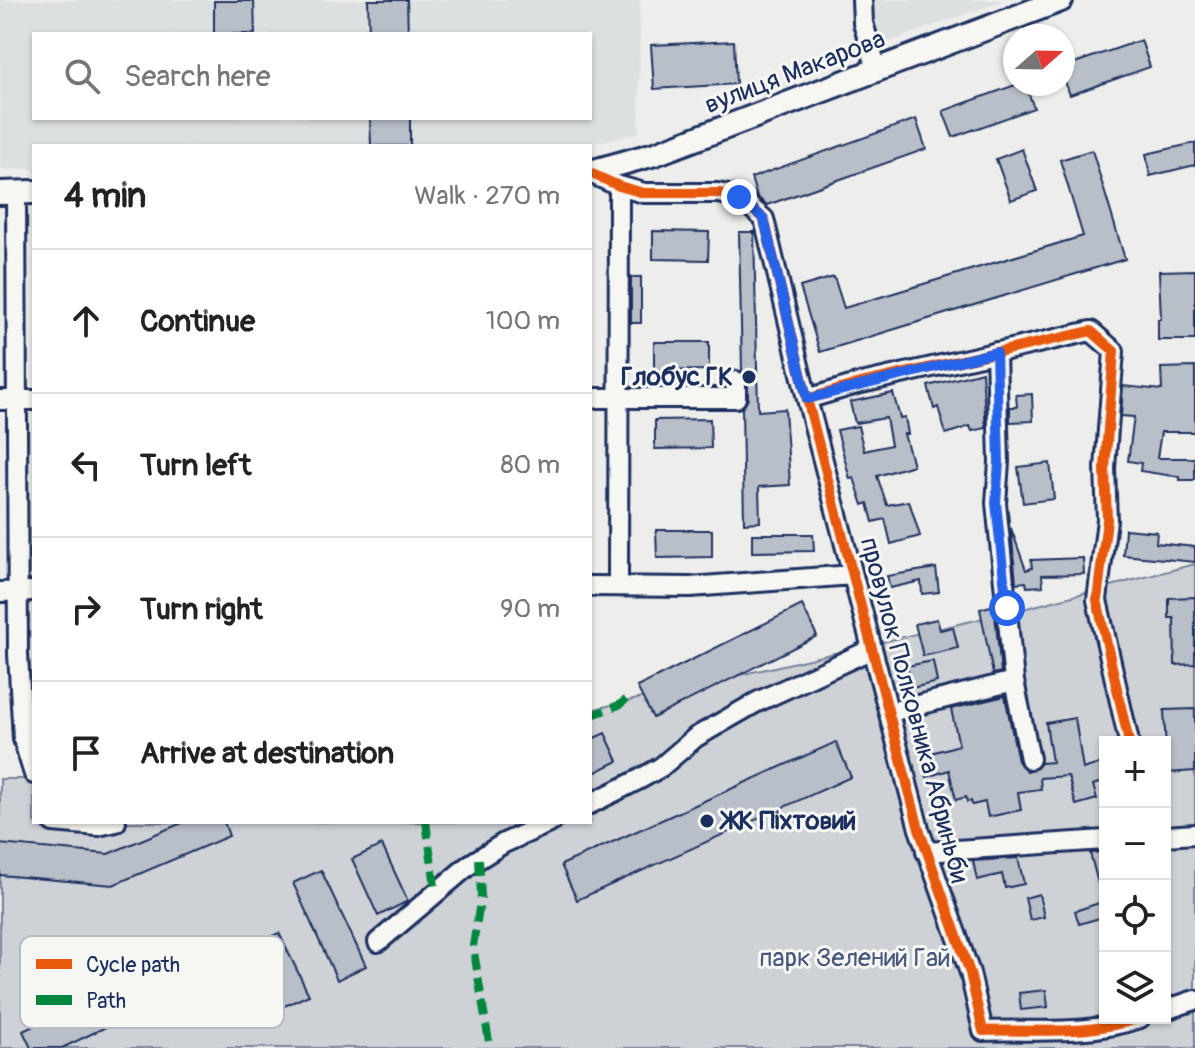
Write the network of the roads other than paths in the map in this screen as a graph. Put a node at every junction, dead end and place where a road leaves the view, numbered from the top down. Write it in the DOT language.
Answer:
graph roads {
  1 [pos="862,0"];
  2 [pos="1061,0"];
  3 [pos="877,70"];
  4 [pos="592,171"];
  5 [pos="592,173"];
  6 [pos="619,186"];
  7 [pos="17,193"];
  8 [pos="996,352"];
  9 [pos="736,381"];
  10 [pos="618,397"];
  11 [pos="592,398"];
  12 [pos="807,399"];
  13 [pos="7,400"];
  14 [pos="32,400"];
  15 [pos="853,575"];
  16 [pos="618,585"];
  17 [pos="592,586"];
  18 [pos="17,591"];
  19 [pos="872,649"];
  20 [pos="1014,681"];
  21 [pos="890,712"];
  22 [pos="1128,736"];
  23 [pos="1030,759"];
  24 [pos="32,768"];
  25 [pos="592,803"];
  26 [pos="76,824"];
  27 [pos="107,824"];
  28 [pos="547,824"];
  29 [pos="1195,834"];
  30 [pos="1171,836"];
  31 [pos="1099,840"];
  32 [pos="926,852"];
  33 [pos="378,942"];
  34 [pos="1195,1000"];
  35 [pos="1171,1008"];
  36 [pos="1119,1024"];
  1 -- 3 [label="street"];
  2 -- 3 [label="street, вулиця Макарова"];
  3 -- 4 [label="street, вулиця Макарова"];
  5 -- 6 [label="street, провулок Полковника Абриньби"];
  6 -- 10 [label="street"];
  6 -- 12 [label="street, провулок Полковника Абриньби"];
  7 -- 13 [label="street"];
  8 -- 12 [label="street"];
  8 -- 20 [label="street"];
  8 -- 22 [label="street"];
  9 -- 10 [label="street"];
  10 -- 11 [label="street"];
  10 -- 16 [label="street"];
  12 -- 15 [label="street, провулок Полковника Абриньби"];
  13 -- 14 [label="street"];
  13 -- 18 [label="street"];
  15 -- 16 [label="street"];
  15 -- 19 [label="street, провулок Полковника Абриньби"];
  16 -- 17 [label="street"];
  18 -- 24 [label="street"];
  19 -- 21 [label="street, провулок Полковника Абриньби"];
  19 -- 25 [label="street"];
  20 -- 21 [label="street, провулок Полковника Абриньби"];
  20 -- 23 [label="street"];
  21 -- 32 [label="street, провулок Полковника Абриньби"];
  26 -- 27 [label="street"];
  28 -- 33 [label="street"];
  29 -- 30 [label="street"];
  31 -- 32 [label="street, провулок Полковника Абриньби"];
  32 -- 36 [label="street, провулок Полковника Абриньби"];
  34 -- 35 [label="street"];
}
